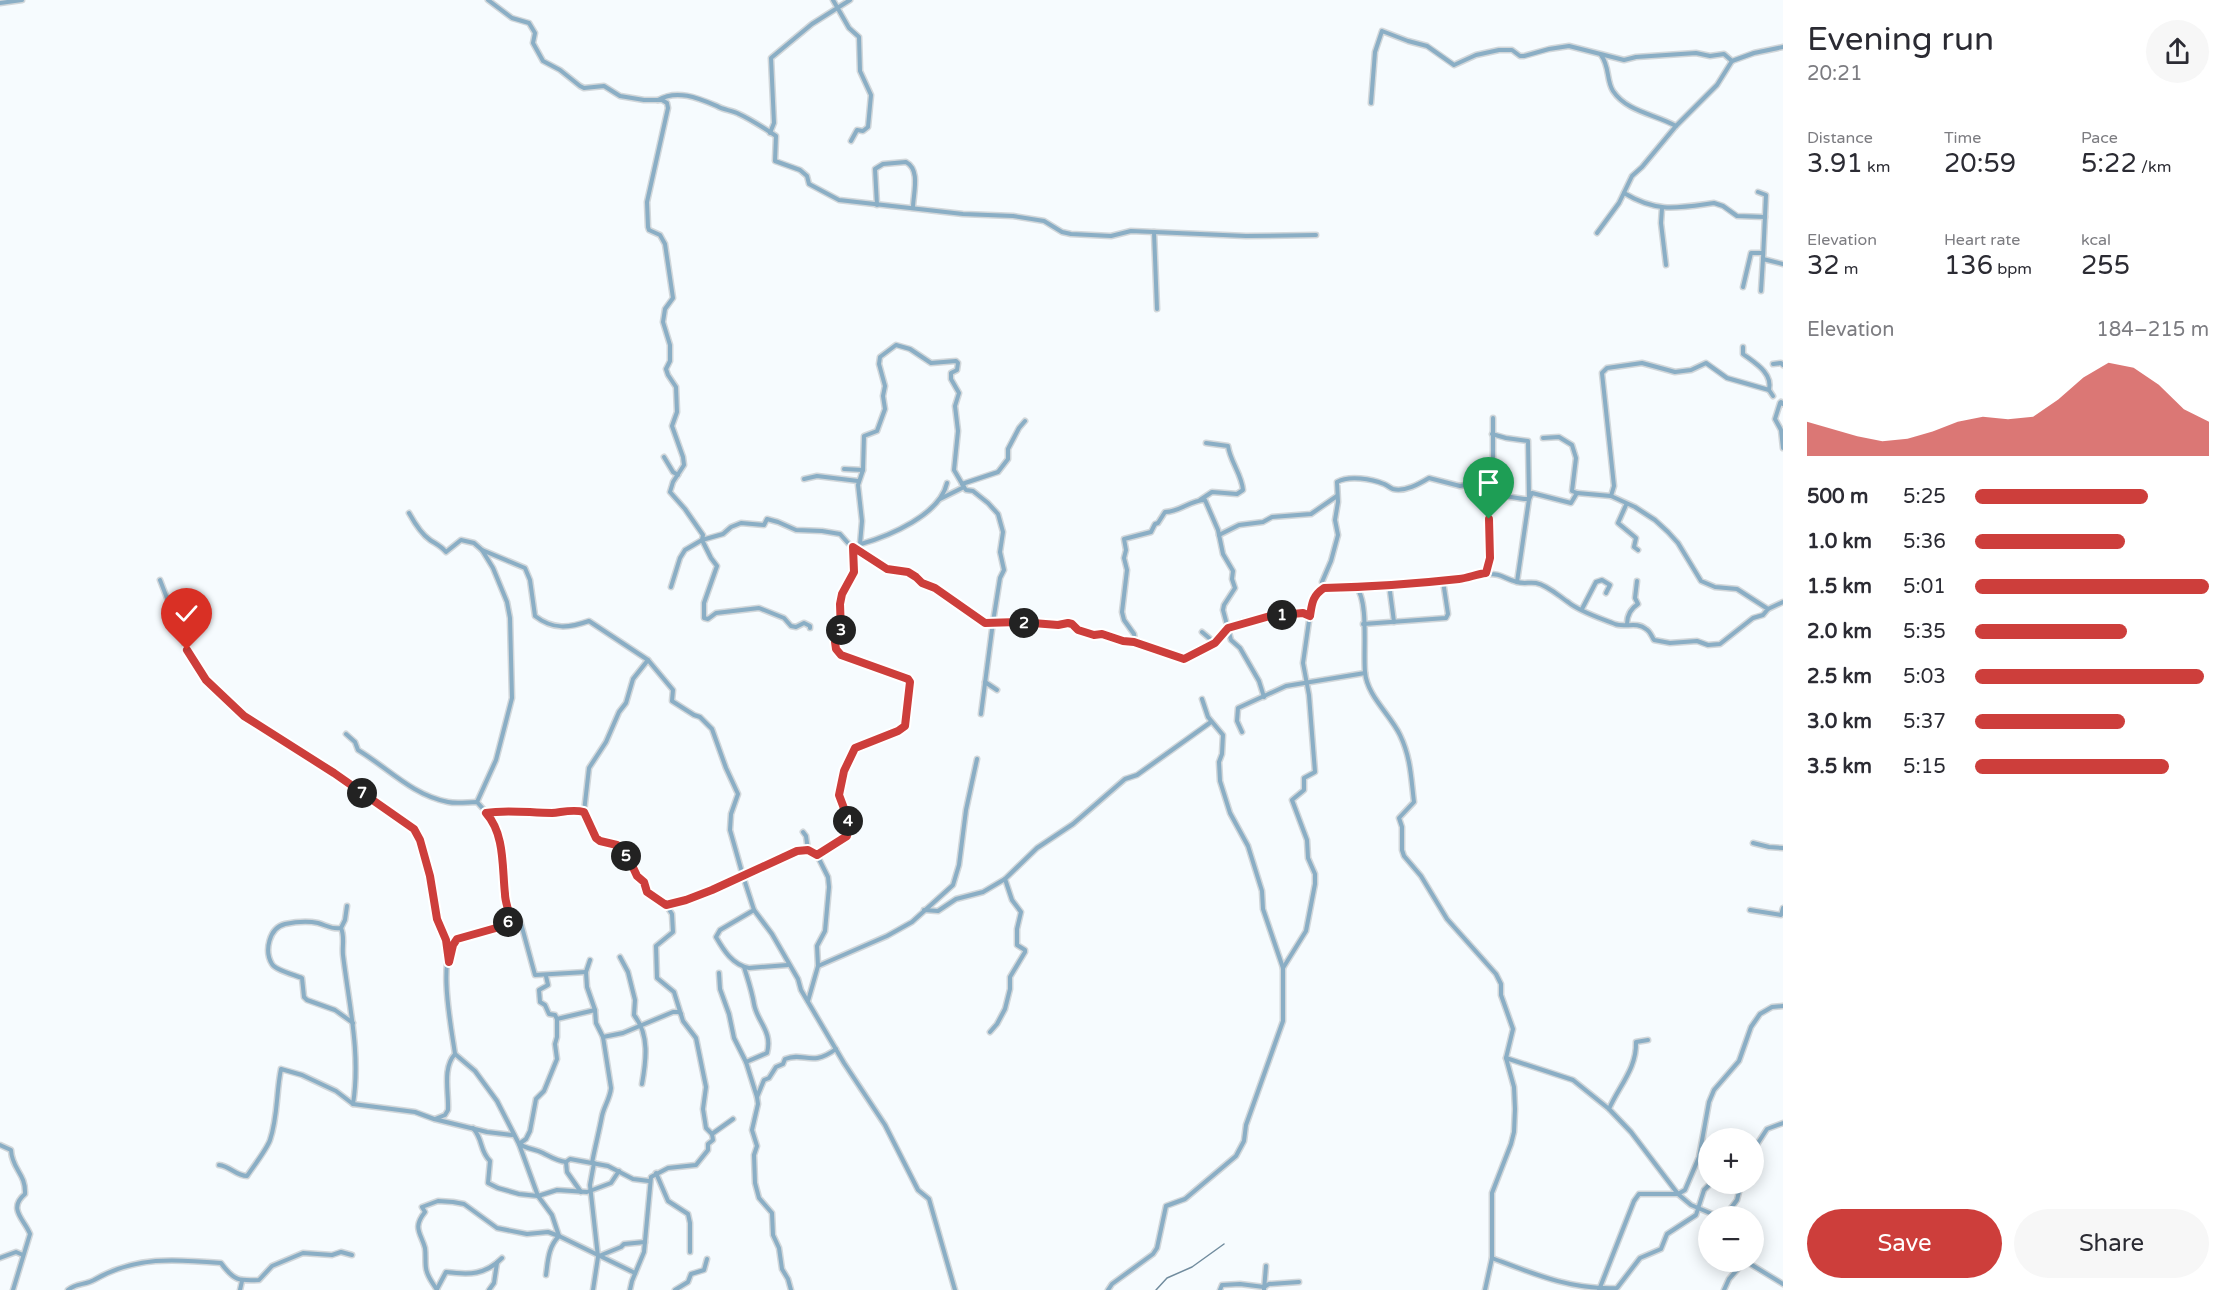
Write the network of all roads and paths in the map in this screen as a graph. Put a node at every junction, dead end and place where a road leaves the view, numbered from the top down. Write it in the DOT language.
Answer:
graph roads {
  1 [pos="22,0"];
  2 [pos="488,0"];
  3 [pos="833,0"];
  4 [pos="850,0"];
  5 [pos="0,3"];
  6 [pos="839,7"];
  7 [pos="1783,47"];
  8 [pos="1600,54"];
  9 [pos="1732,61"];
  10 [pos="657,100"];
  11 [pos="1371,103"];
  12 [pos="1676,126"];
  13 [pos="770,133"];
  14 [pos="851,141"];
  15 [pos="1758,192"];
  16 [pos="1624,193"];
  17 [pos="877,205"];
  18 [pos="913,208"];
  19 [pos="1662,208"];
  20 [pos="1765,217"];
  21 [pos="1154,232"];
  22 [pos="1597,233"];
  23 [pos="1316,235"];
  24 [pos="1763,253"];
  25 [pos="1763,259"];
  26 [pos="1783,264"];
  27 [pos="1666,265"];
  28 [pos="1743,287"];
  29 [pos="1761,291"];
  30 [pos="1157,309"];
  31 [pos="1743,347"];
  32 [pos="1773,364"];
  33 [pos="1783,365"];
  34 [pos="1769,390"];
  35 [pos="1773,396"];
  36 [pos="1783,404"];
  37 [pos="1492,418"];
  38 [pos="1025,421"];
  39 [pos="1492,434"];
  40 [pos="1543,438"];
  41 [pos="1206,443"];
  42 [pos="1783,448"];
  43 [pos="664,457"];
  44 [pos="843,469"];
  45 [pos="863,470"];
  46 [pos="678,475"];
  47 [pos="804,479"];
  48 [pos="858,481"];
  49 [pos="947,483"];
  50 [pos="963,485"];
  51 [pos="1577,493"];
  52 [pos="1491,494"];
  53 [pos="1336,496"];
  54 [pos="1611,496"];
  55 [pos="940,499"];
  56 [pos="1529,499"];
  57 [pos="1200,500"];
  58 [pos="1626,505"];
  59 [pos="409,513"];
  60 [pos="1219,535"];
  61 [pos="702,540"];
  62 [pos="860,544"];
  63 [pos="853,547"];
  64 [pos="482,550"];
  65 [pos="1638,550"];
  66 [pos="1486,573"];
  67 [pos="160,580"];
  68 [pos="1443,581"];
  69 [pos="1637,581"];
  70 [pos="1517,582"];
  71 [pos="1389,584"];
  72 [pos="671,587"];
  73 [pos="1356,587"];
  74 [pos="1324,588"];
  75 [pos="1606,592"];
  76 [pos="1783,602"];
  77 [pos="1582,609"];
  78 [pos="1768,609"];
  79 [pos="1310,616"];
  80 [pos="993,621"];
  81 [pos="1394,622"];
  82 [pos="1363,624"];
  83 [pos="1627,624"];
  84 [pos="810,628"];
  85 [pos="1228,628"];
  86 [pos="1202,632"];
  87 [pos="1134,642"];
  88 [pos="1215,643"];
  89 [pos="648,660"];
  90 [pos="1365,672"];
  91 [pos="985,682"];
  92 [pos="1306,683"];
  93 [pos="997,690"];
  94 [pos="1264,697"];
  95 [pos="1202,699"];
  96 [pos="981,714"];
  97 [pos="1211,722"];
  98 [pos="1242,732"];
  99 [pos="346,734"];
  100 [pos="977,759"];
  101 [pos="477,802"];
  102 [pos="584,812"];
  103 [pos="486,813"];
  104 [pos="803,832"];
  105 [pos="1753,843"];
  106 [pos="1783,848"];
  107 [pos="808,850"];
  108 [pos="817,855"];
  109 [pos="743,876"];
  110 [pos="1005,879"];
  111 [pos="666,905"];
  112 [pos="347,906"];
  113 [pos="1783,908"];
  114 [pos="754,910"];
  115 [pos="924,910"];
  116 [pos="1750,910"];
  117 [pos="510,919"];
  118 [pos="341,928"];
  119 [pos="620,957"];
  120 [pos="590,960"];
  121 [pos="449,962"];
  122 [pos="788,965"];
  123 [pos="818,966"];
  124 [pos="744,967"];
  125 [pos="1284,968"];
  126 [pos="586,972"];
  127 [pos="719,973"];
  128 [pos="546,975"];
  129 [pos="808,1001"];
  130 [pos="1783,1006"];
  131 [pos="595,1010"];
  132 [pos="681,1015"];
  133 [pos="557,1019"];
  134 [pos="353,1023"];
  135 [pos="640,1025"];
  136 [pos="990,1032"];
  137 [pos="603,1037"];
  138 [pos="1648,1040"];
  139 [pos="836,1049"];
  140 [pos="455,1054"];
  141 [pos="1506,1058"];
  142 [pos="746,1062"];
  143 [pos="642,1084"];
  144 [pos="757,1097"];
  145 [pos="353,1104"];
  146 [pos="1609,1108"];
  147 [pos="434,1119"];
  148 [pos="733,1119"];
  149 [pos="1783,1123"];
  150 [pos="472,1128"];
  151 [pos="712,1134"];
  152 [pos="1764,1134"];
  153 [pos="513,1135"];
  154 [pos="519,1144"];
  155 [pos="0,1145"];
  156 [pos="566,1162"];
  157 [pos="593,1163"];
  158 [pos="219,1165"];
  159 [pos="619,1171"];
  160 [pos="656,1173"];
  161 [pos="649,1181"];
  162 [pos="591,1191"];
  163 [pos="580,1192"];
  164 [pos="1678,1194"];
  165 [pos="538,1196"];
  166 [pos="1698,1207"];
  167 [pos="1698,1210"];
  168 [pos="559,1236"];
  169 [pos="645,1242"];
  170 [pos="690,1252"];
  171 [pos="23,1255"];
  172 [pos="352,1255"];
  173 [pos="598,1257"];
  174 [pos="0,1258"];
  175 [pos="502,1258"];
  176 [pos="1492,1258"];
  177 [pos="707,1259"];
  178 [pos="497,1263"];
  179 [pos="1266,1266"];
  180 [pos="1736,1272"];
  181 [pos="1762,1272"];
  182 [pos="635,1273"];
  183 [pos="546,1275"];
  184 [pos="242,1281"];
  185 [pos="1299,1282"];
  186 [pos="1783,1284"];
  187 [pos="1264,1289"];
  188 [pos="14,1290"];
  189 [pos="68,1290"];
  190 [pos="240,1290"];
  191 [pos="437,1290"];
  192 [pos="489,1290"];
  193 [pos="593,1290"];
  194 [pos="630,1290"];
  195 [pos="675,1290"];
  196 [pos="791,1290"];
  197 [pos="955,1290"];
  198 [pos="1108,1290"];
  199 [pos="1220,1290"];
  200 [pos="1485,1290"];
  201 [pos="1599,1290"];
  202 [pos="1724,1290"];
  1 -- 5 [label="street"];
  2 -- 10 [label="street"];
  3 -- 6 [label="street"];
  4 -- 6 [label="street"];
  6 -- 13 [label="street"];
  6 -- 14 [label="street"];
  7 -- 9 [label="street"];
  8 -- 9 [label="street"];
  8 -- 11 [label="street"];
  8 -- 12 [label="street"];
  9 -- 12 [label="street"];
  10 -- 13 [label="street"];
  10 -- 46 [label="street"];
  12 -- 16 [label="street"];
  13 -- 17 [label="street"];
  15 -- 20 [label="street"];
  16 -- 19 [label="street"];
  16 -- 22 [label="street"];
  17 -- 18 [label="street"];
  17 -- 18 [label="street"];
  18 -- 21 [label="street"];
  19 -- 20 [label="street"];
  19 -- 27 [label="street"];
  20 -- 24 [label="street"];
  21 -- 23 [label="street"];
  21 -- 30 [label="street"];
  24 -- 25 [label="street"];
  24 -- 28 [label="street"];
  25 -- 26 [label="street"];
  25 -- 29 [label="street"];
  31 -- 34 [label="street"];
  32 -- 33 [label="street"];
  34 -- 35 [label="street"];
  34 -- 54 [label="street"];
  36 -- 42 [label="street"];
  37 -- 39 [label="street"];
  38 -- 50 [label="street"];
  39 -- 52 [label="street"];
  39 -- 56 [label="street"];
  40 -- 51 [label="street"];
  41 -- 57 [label="street"];
  43 -- 46 [label="street"];
  44 -- 45 [label="street"];
  45 -- 48 [label="street"];
  45 -- 50 [label="street"];
  46 -- 61 [label="street"];
  47 -- 48 [label="street"];
  48 -- 62 [label="street"];
  49 -- 55 [label="street"];
  50 -- 55 [label="street"];
  50 -- 80 [label="street"];
  51 -- 54 [label="street"];
  51 -- 56 [label="street"];
  52 -- 53 [label="street"];
  52 -- 56 [label="street"];
  52 -- 66 [label="street"];
  53 -- 60 [label="street"];
  53 -- 74 [label="street"];
  54 -- 58 [label="street"];
  55 -- 62 [label="street"];
  56 -- 70 [label="street"];
  57 -- 60 [label="street"];
  57 -- 87 [label="street"];
  58 -- 65 [label="street"];
  58 -- 78 [label="street"];
  59 -- 64 [label="street"];
  60 -- 85 [label="street"];
  61 -- 63 [label="street"];
  61 -- 72 [label="street"];
  61 -- 84 [label="street"];
  62 -- 63 [label="street"];
  63 -- 80 [label="street"];
  63 -- 108 [label="street"];
  64 -- 89 [label="street"];
  64 -- 101 [label="street"];
  66 -- 68 [label="street"];
  66 -- 70 [label="street"];
  67 -- 121 [label="street"];
  68 -- 71 [label="street"];
  68 -- 81 [label="street"];
  69 -- 83 [label="street"];
  70 -- 77 [label="street"];
  71 -- 73 [label="street"];
  71 -- 81 [label="street"];
  73 -- 74 [label="street"];
  73 -- 82 [label="street"];
  74 -- 79 [label="street"];
  75 -- 77 [label="street"];
  76 -- 78 [label="street"];
  77 -- 83 [label="street"];
  78 -- 83 [label="street"];
  79 -- 85 [label="street"];
  79 -- 92 [label="street"];
  80 -- 87 [label="street"];
  80 -- 91 [label="street"];
  81 -- 82 [label="street"];
  82 -- 90 [label="street"];
  85 -- 88 [label="street"];
  85 -- 94 [label="street"];
  86 -- 88 [label="street"];
  87 -- 88 [label="street"];
  89 -- 102 [label="street"];
  89 -- 109 [label="street"];
  90 -- 92 [label="street"];
  90 -- 141 [label="street"];
  91 -- 93 [label="street"];
  91 -- 96 [label="street"];
  92 -- 94 [label="street"];
  92 -- 125 [label="street"];
  94 -- 98 [label="street"];
  95 -- 97 [label="street"];
  97 -- 110 [label="street"];
  97 -- 125 [label="street"];
  99 -- 101 [label="street"];
  100 -- 115 [label="street"];
  101 -- 103 [label="street"];
  102 -- 103 [label="street"];
  102 -- 111 [label="street"];
  103 -- 117 [label="street"];
  104 -- 107 [label="street"];
  105 -- 106 [label="street"];
  107 -- 108 [label="street"];
  107 -- 109 [label="street"];
  108 -- 123 [label="street"];
  109 -- 111 [label="street"];
  109 -- 114 [label="street"];
  110 -- 115 [label="street"];
  110 -- 136 [label="street"];
  111 -- 132 [label="street"];
  112 -- 118 [label="street"];
  113 -- 116 [label="street"];
  114 -- 122 [label="street"];
  114 -- 124 [label="street"];
  115 -- 123 [label="street"];
  117 -- 121 [label="street"];
  117 -- 128 [label="street"];
  118 -- 134 [label="street"];
  118 -- 134 [label="street"];
  119 -- 135 [label="street"];
  120 -- 126 [label="street"];
  121 -- 140 [label="street"];
  122 -- 124 [label="street"];
  122 -- 129 [label="street"];
  123 -- 129 [label="street"];
  124 -- 142 [label="street"];
  125 -- 198 [label="street"];
  126 -- 128 [label="street"];
  126 -- 131 [label="street"];
  127 -- 142 [label="street"];
  128 -- 133 [label="street"];
  129 -- 139 [label="street"];
  130 -- 164 [label="street"];
  131 -- 133 [label="street"];
  131 -- 137 [label="street"];
  132 -- 135 [label="street"];
  132 -- 151 [label="street"];
  133 -- 154 [label="street"];
  134 -- 145 [label="street"];
  135 -- 137 [label="street"];
  135 -- 143 [label="street"];
  137 -- 157 [label="street"];
  138 -- 146 [label="street"];
  139 -- 144 [label="street"];
  139 -- 197 [label="street"];
  140 -- 147 [label="street"];
  140 -- 153 [label="street"];
  141 -- 146 [label="street"];
  141 -- 176 [label="street"];
  142 -- 144 [label="street"];
  144 -- 196 [label="street"];
  145 -- 147 [label="street"];
  145 -- 158 [label="street"];
  146 -- 164 [label="street"];
  147 -- 150 [label="street"];
  148 -- 151 [label="street"];
  149 -- 152 [label="street"];
  150 -- 153 [label="street"];
  150 -- 165 [label="street"];
  151 -- 160 [label="street"];
  153 -- 154 [label="street"];
  154 -- 156 [label="street"];
  154 -- 165 [label="street"];
  155 -- 171 [label="street"];
  156 -- 157 [label="street"];
  156 -- 163 [label="street"];
  157 -- 159 [label="street"];
  157 -- 162 [label="street"];
  159 -- 161 [label="street"];
  159 -- 162 [label="street"];
  160 -- 161 [label="street"];
  160 -- 170 [label="street"];
  161 -- 169 [label="street"];
  162 -- 163 [label="street"];
  162 -- 173 [label="street"];
  163 -- 165 [label="street"];
  164 -- 166 [label="street"];
  164 -- 201 [label="street"];
  165 -- 168 [label="street"];
  167 -- 201 [label="street"];
  168 -- 173 [label="street"];
  168 -- 183 [label="street"];
  168 -- 191 [label="street"];
  169 -- 173 [label="street"];
  169 -- 182 [label="street"];
  171 -- 174 [label="street"];
  171 -- 188 [label="street"];
  172 -- 184 [label="street"];
  173 -- 182 [label="street"];
  173 -- 193 [label="street"];
  175 -- 178 [label="street"];
  176 -- 200 [label="street"];
  176 -- 201 [label="street"];
  177 -- 195 [label="street"];
  178 -- 191 [label="street"];
  178 -- 192 [label="street"];
  179 -- 187 [label="street"];
  180 -- 202 [label="street"];
  181 -- 186 [label="street"];
  182 -- 194 [label="street"];
  184 -- 189 [label="street"];
  184 -- 190 [label="street"];
  185 -- 187 [label="street"];
  187 -- 199 [label="street"];
}
